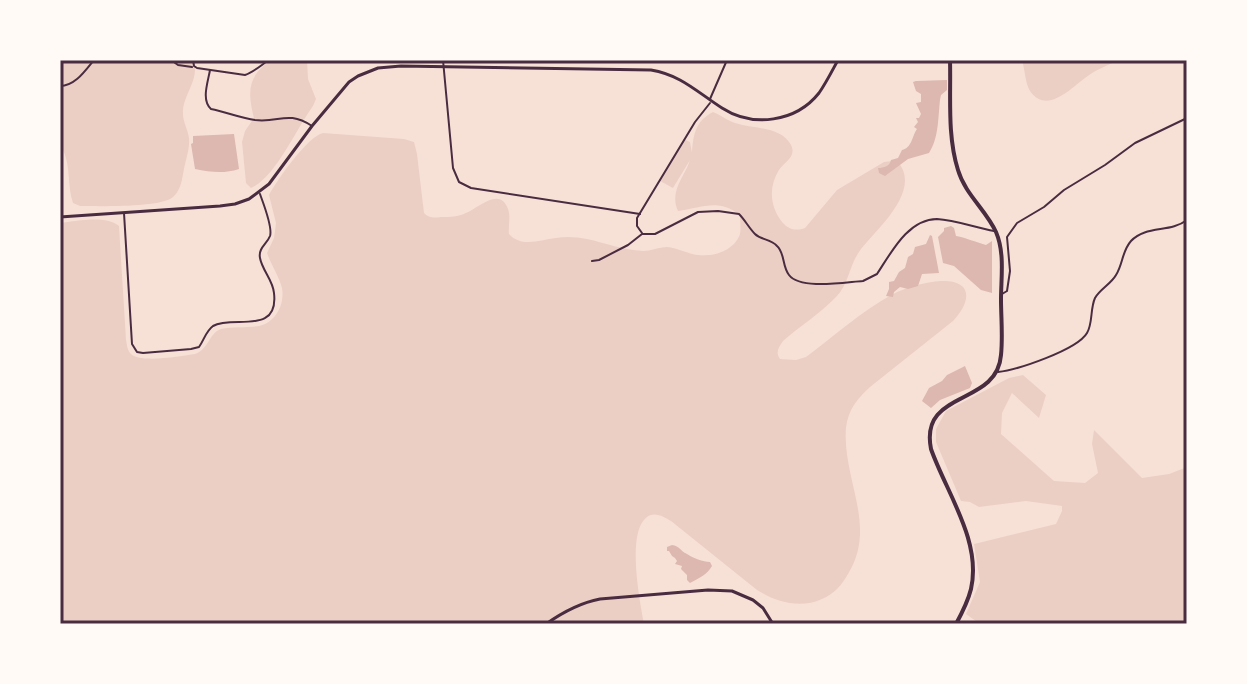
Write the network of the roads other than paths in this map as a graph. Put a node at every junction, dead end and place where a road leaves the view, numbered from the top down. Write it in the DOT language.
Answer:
graph roads {
  1 [pos="94,60"];
  2 [pos="171,60"];
  3 [pos="193,60"];
  4 [pos="269,60"];
  5 [pos="443,60"];
  6 [pos="619,60"];
  7 [pos="727,60"];
  8 [pos="838,60"];
  9 [pos="950,60"];
  10 [pos="194,66"];
  11 [pos="444,68"];
  12 [pos="618,69"];
  13 [pos="210,70"];
  14 [pos="60,86"];
  15 [pos="711,100"];
  16 [pos="1187,118"];
  17 [pos="312,126"];
  18 [pos="260,192"];
  19 [pos="124,213"];
  20 [pos="640,214"];
  21 [pos="60,217"];
  22 [pos="1187,220"];
  23 [pos="996,232"];
  24 [pos="642,234"];
  25 [pos="592,261"];
  26 [pos="1001,294"];
  27 [pos="997,373"];
  28 [pos="546,624"];
  29 [pos="773,624"];
  30 [pos="956,624"];
  1 -- 14 [label="street"];
  2 -- 10 [label="street"];
  3 -- 10 [label="street"];
  4 -- 13 [label="street"];
  5 -- 11 [label="street"];
  6 -- 12 [label="street"];
  7 -- 15 [label="street"];
  8 -- 15 [label="street"];
  9 -- 23 [label="main road"];
  10 -- 13 [label="street"];
  11 -- 12 [label="street"];
  11 -- 17 [label="street"];
  11 -- 20 [label="street"];
  12 -- 15 [label="street"];
  13 -- 17 [label="street"];
  15 -- 20 [label="street"];
  16 -- 26 [label="street"];
  17 -- 18 [label="street"];
  18 -- 19 [label="street"];
  18 -- 19 [label="street"];
  19 -- 21 [label="street"];
  20 -- 24 [label="street"];
  22 -- 27 [label="street"];
  23 -- 24 [label="street"];
  23 -- 26 [label="main road"];
  24 -- 25 [label="street"];
  26 -- 27 [label="main road"];
  27 -- 30 [label="main road"];
  28 -- 29 [label="street"];
}
